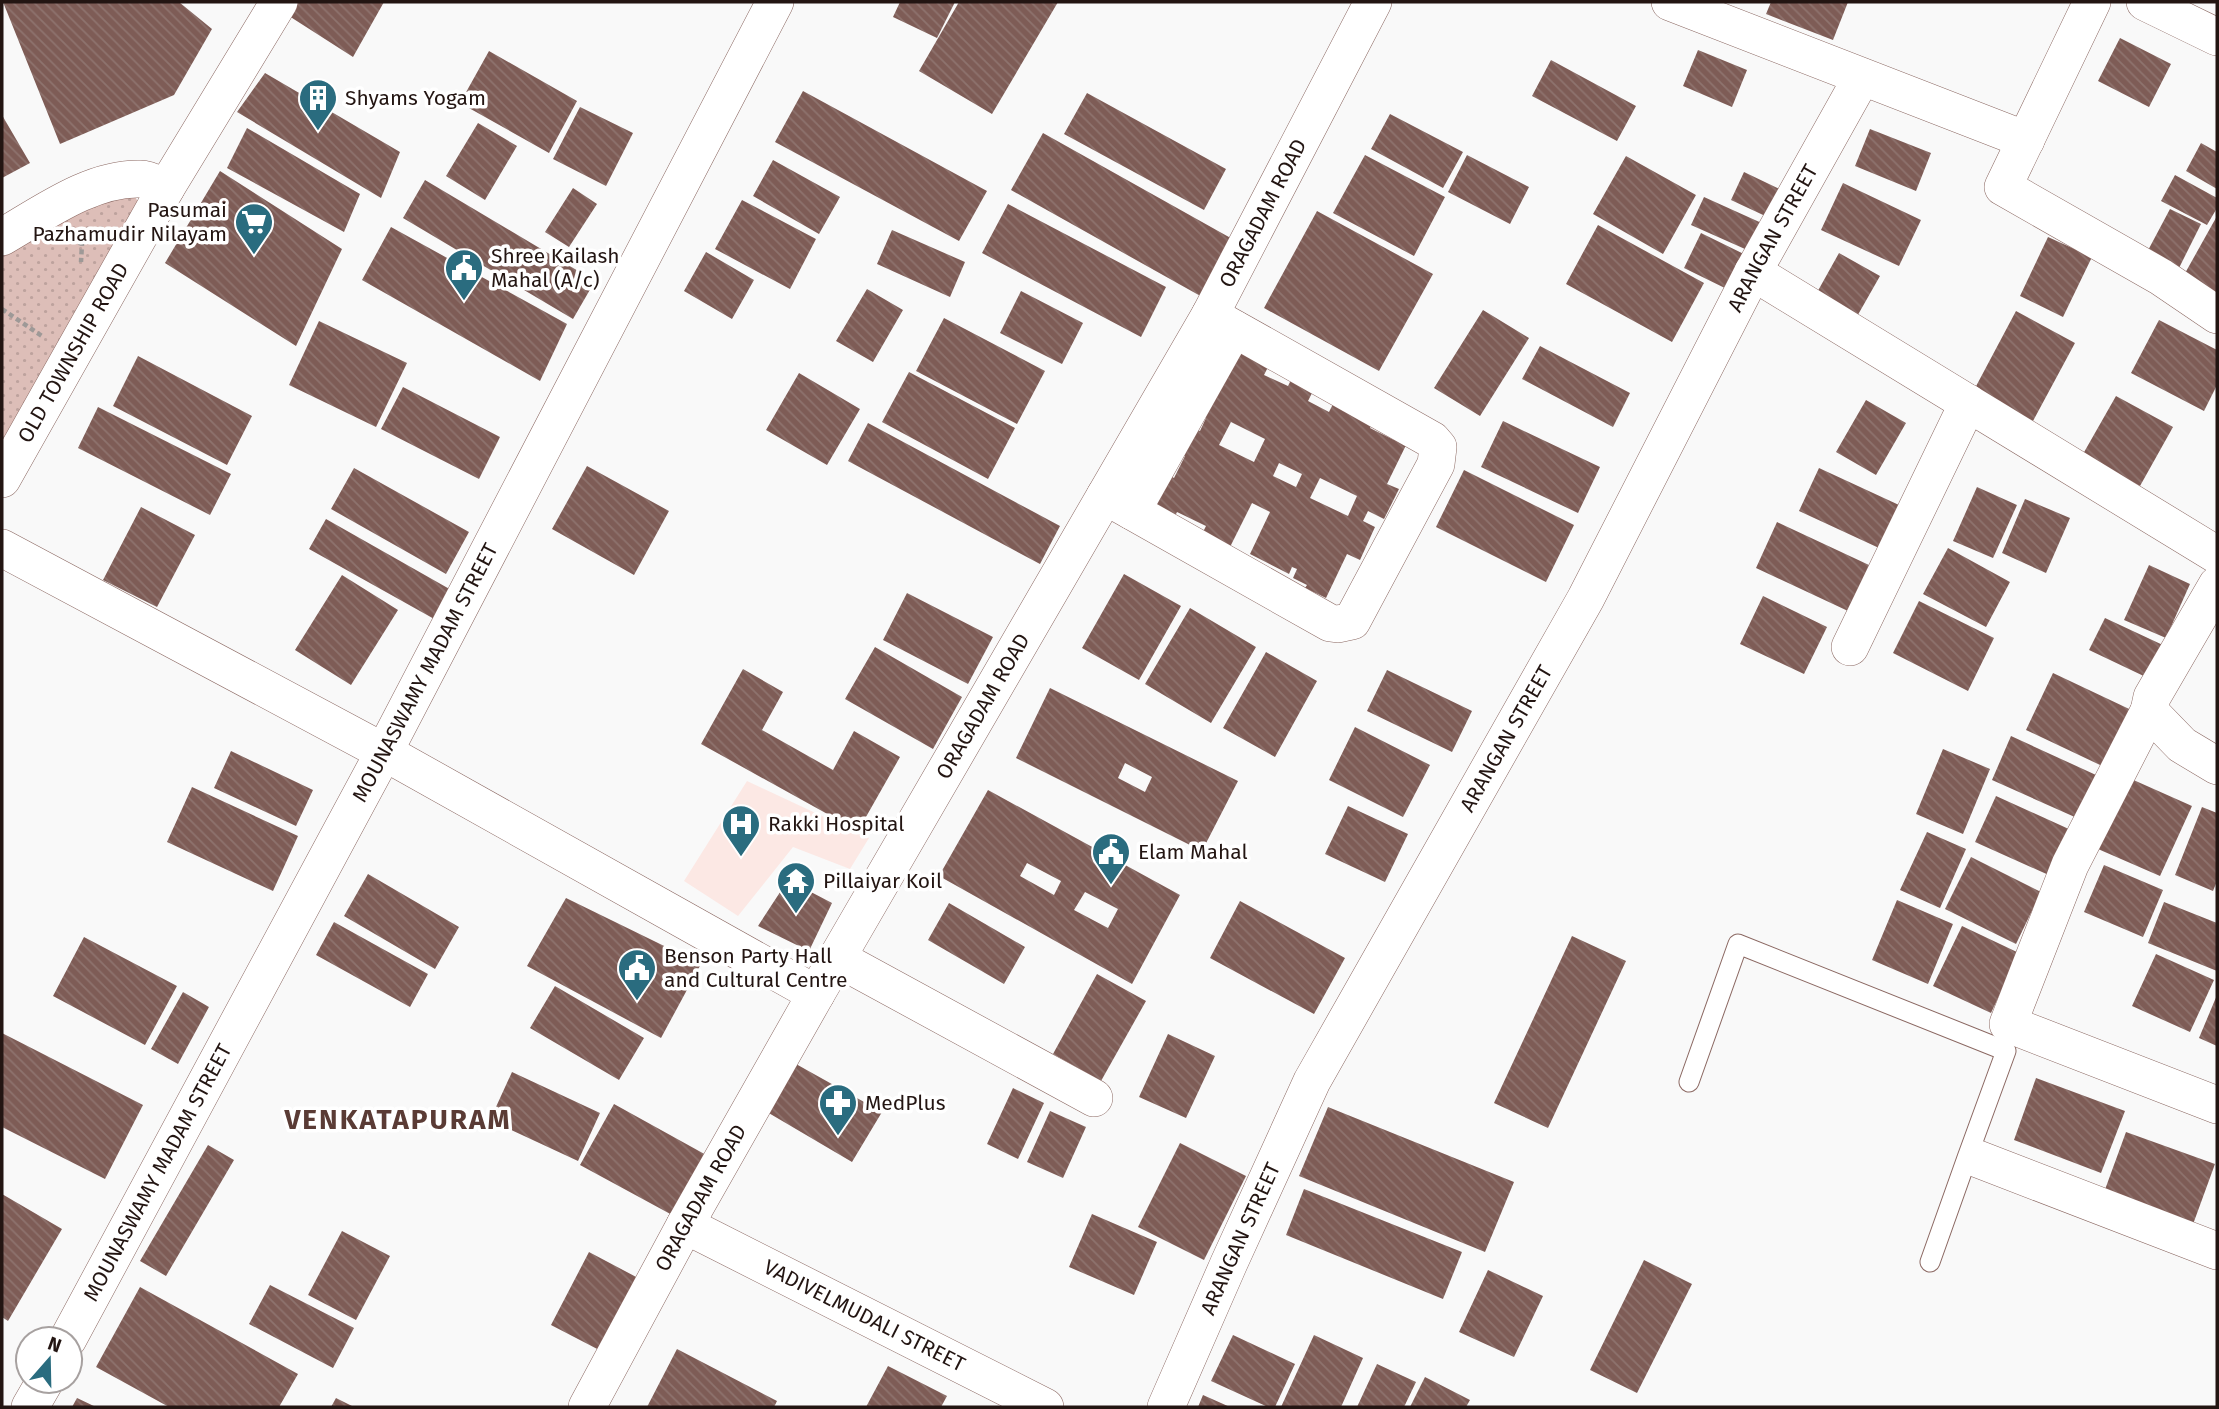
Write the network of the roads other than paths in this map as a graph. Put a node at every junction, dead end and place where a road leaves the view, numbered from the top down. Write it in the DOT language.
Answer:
graph roads {
  1 [pos="278,2"];
  2 [pos="775,2"];
  3 [pos="1373,2"];
  4 [pos="1670,2"];
  5 [pos="2092,2"];
  6 [pos="2145,2"];
  7 [pos="2217,37"];
  8 [pos="1862,77"];
  9 [pos="2026,140"];
  10 [pos="166,188"];
  11 [pos="2,237"];
  12 [pos="1754,272"];
  13 [pos="2217,315"];
  14 [pos="1222,322"];
  15 [pos="1968,403"];
  16 [pos="2,479"];
  17 [pos="1118,503"];
  18 [pos="2,548"];
  19 [pos="2217,555"];
  20 [pos="2217,585"];
  21 [pos="1850,647"];
  22 [pos="2150,711"];
  23 [pos="384,752"];
  24 [pos="2217,766"];
  25 [pos="838,958"];
  26 [pos="816,994"];
  27 [pos="1689,1082"];
  28 [pos="1094,1098"];
  29 [pos="2217,1105"];
  30 [pos="1973,1157"];
  31 [pos="685,1225"];
  32 [pos="2217,1251"];
  33 [pos="1930,1262"];
  34 [pos="76,1325"];
  35 [pos="587,1407"];
  36 [pos="1045,1407"];
  37 [pos="1166,1407"];
  1 -- 10 [label="street, OLD TOWNSHIP ROAD"];
  2 -- 23 [label="street, MOUNASWAMY MADAM STREET"];
  3 -- 14 [label="street, ORAGADAM ROAD"];
  4 -- 8 [label="street"];
  5 -- 9 [label="street"];
  6 -- 7 [label="street"];
  8 -- 9 [label="street"];
  8 -- 12 [label="street, ARANGAN STREET"];
  9 -- 13 [label="street"];
  10 -- 11 [label="street"];
  10 -- 16 [label="street, OLD TOWNSHIP ROAD"];
  12 -- 15 [label="street"];
  12 -- 37 [label="street, ARANGAN STREET"];
  14 -- 17 [label="street, ORAGADAM ROAD"];
  14 -- 17 [label="street"];
  15 -- 19 [label="street"];
  15 -- 21 [label="street"];
  17 -- 25 [label="street, ORAGADAM ROAD"];
  18 -- 23 [label="street"];
  20 -- 22 [label="street"];
  22 -- 24 [label="street"];
  22 -- 29 [label="street"];
  23 -- 26 [label="street"];
  23 -- 34 [label="street, MOUNASWAMY MADAM STREET"];
  25 -- 26 [label="street, ORAGADAM ROAD"];
  25 -- 28 [label="street"];
  26 -- 31 [label="street, ORAGADAM ROAD"];
  27 -- 30 [label="lane"];
  30 -- 32 [label="street"];
  30 -- 33 [label="lane"];
  31 -- 35 [label="street, ORAGADAM ROAD"];
  31 -- 36 [label="street, VADIVELMUDALI STREET"];
}
